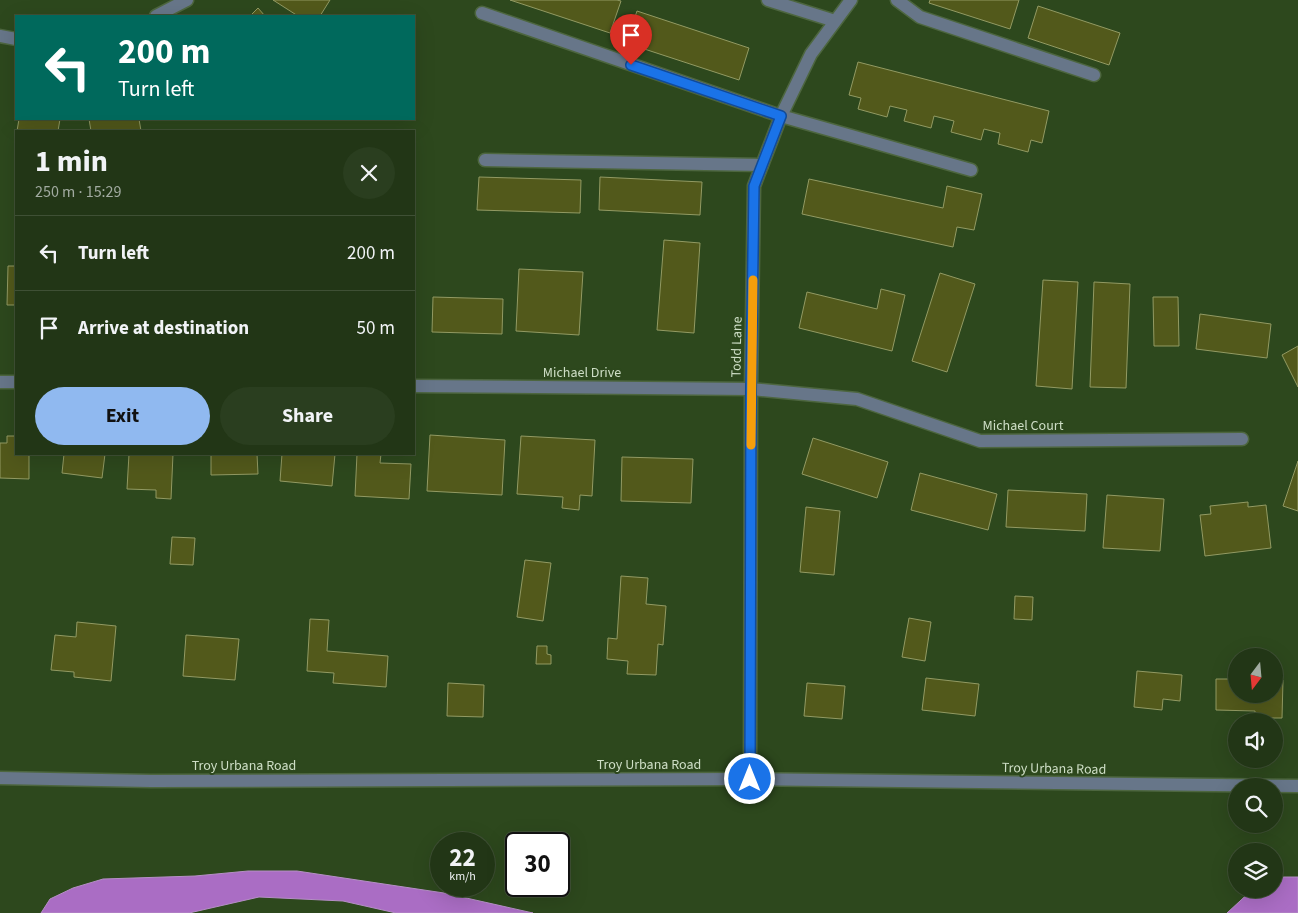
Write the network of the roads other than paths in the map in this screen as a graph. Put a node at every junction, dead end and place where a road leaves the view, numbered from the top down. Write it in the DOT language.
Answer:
graph roads {
  1 [pos="187,0"];
  2 [pos="768,0"];
  3 [pos="851,0"];
  4 [pos="897,0"];
  5 [pos="482,13"];
  6 [pos="158,15"];
  7 [pos="835,21"];
  8 [pos="0,36"];
  9 [pos="15,39"];
  10 [pos="1094,75"];
  11 [pos="781,116"];
  12 [pos="485,160"];
  13 [pos="762,165"];
  14 [pos="971,170"];
  15 [pos="0,382"];
  16 [pos="15,382"];
  17 [pos="415,386"];
  18 [pos="751,389"];
  19 [pos="1242,439"];
  20 [pos="0,778"];
  21 [pos="750,779"];
  22 [pos="1298,786"];
  1 -- 6 [label="street"];
  2 -- 7 [label="street"];
  3 -- 7 [label="street, Todd Lane"];
  4 -- 10 [label="street"];
  5 -- 11 [label="street"];
  7 -- 11 [label="street, Todd Lane"];
  8 -- 9 [label="street"];
  11 -- 13 [label="street, Todd Lane"];
  11 -- 14 [label="street"];
  12 -- 13 [label="street"];
  13 -- 18 [label="street, Todd Lane"];
  15 -- 16 [label="street"];
  17 -- 18 [label="street, Michael Drive"];
  18 -- 19 [label="street, Michael Court"];
  18 -- 21 [label="street, Todd Lane"];
  20 -- 21 [label="street, Troy Urbana Road"];
  21 -- 22 [label="street, Troy Urbana Road"];
}
